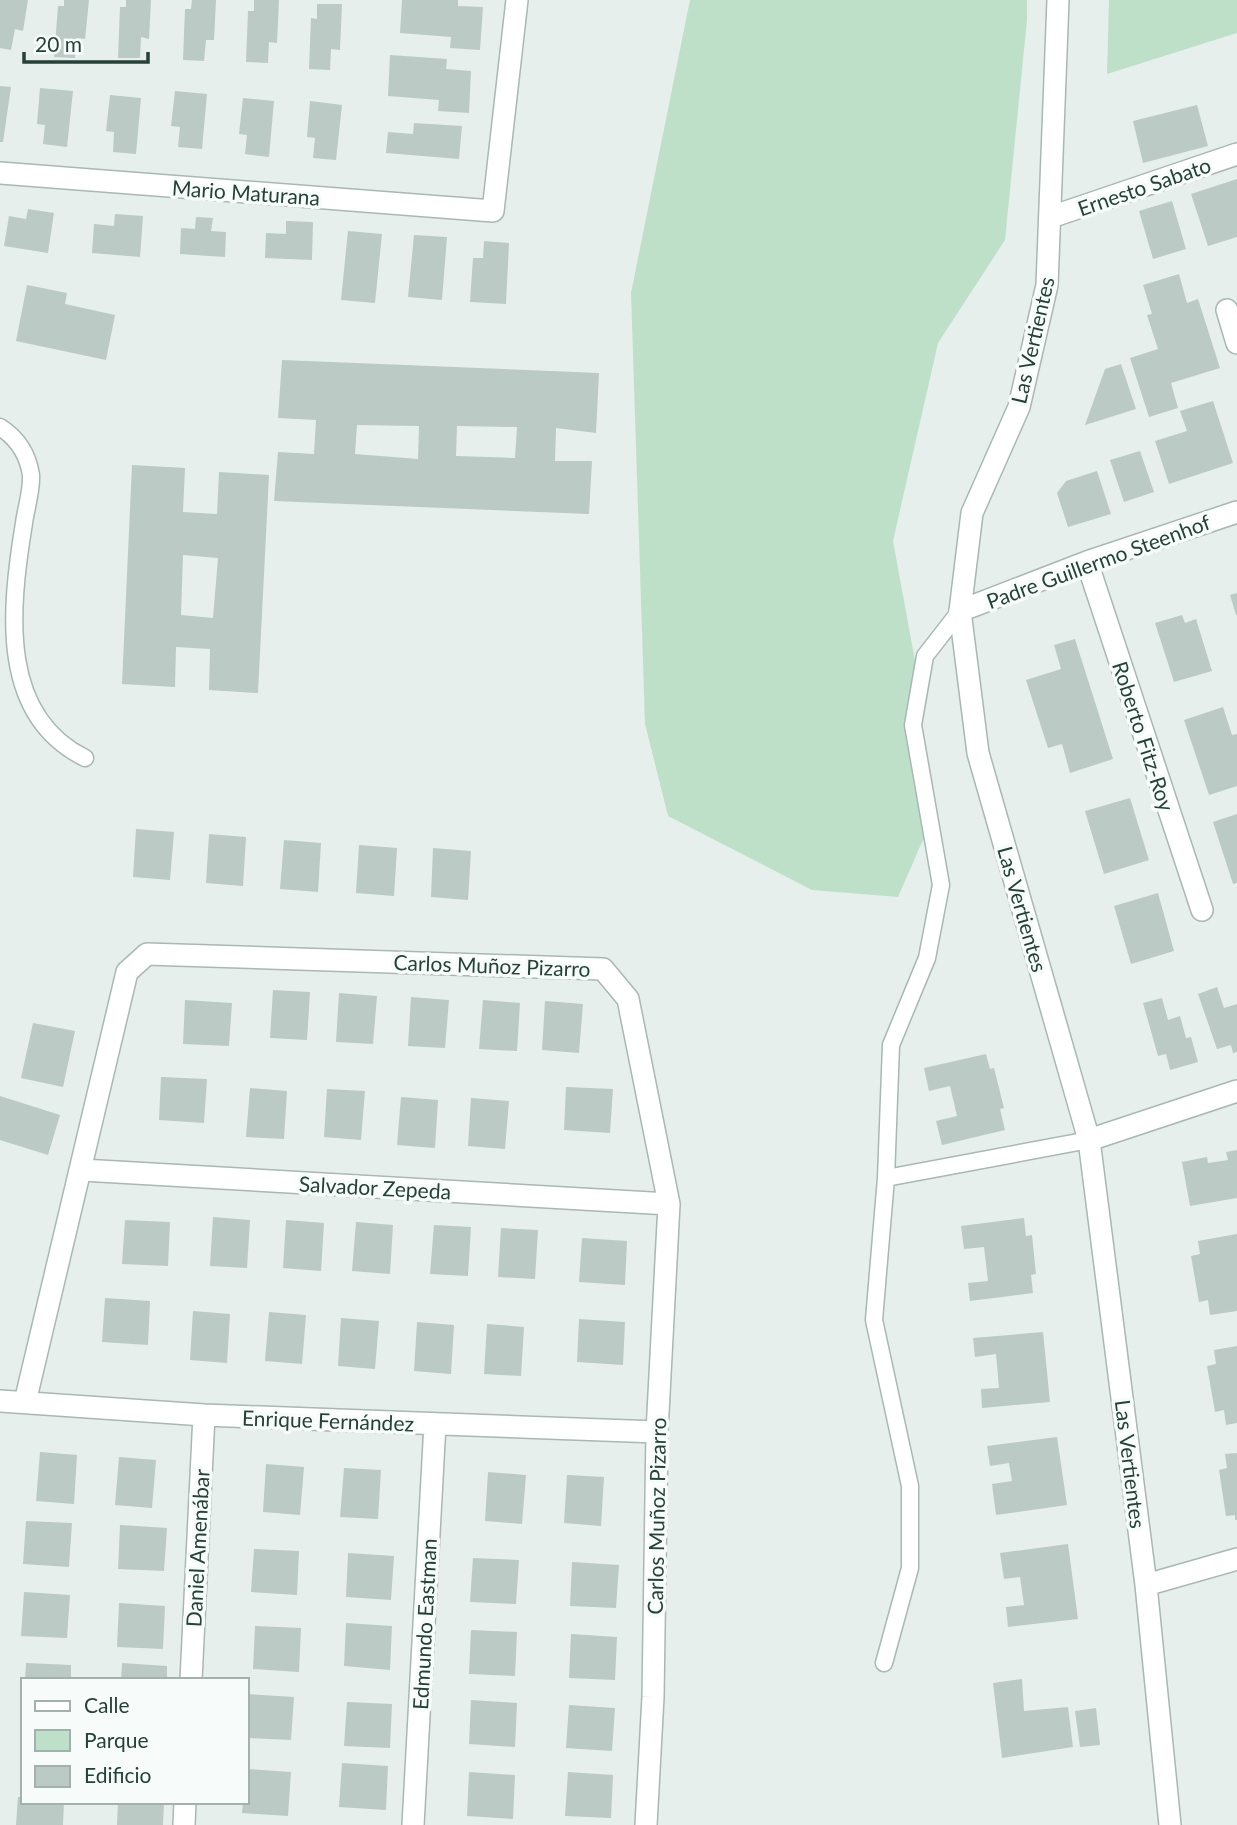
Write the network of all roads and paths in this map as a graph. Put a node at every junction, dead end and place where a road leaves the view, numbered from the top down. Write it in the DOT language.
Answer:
graph roads {
  1 [pos="517,0"];
  2 [pos="1058,0"];
  3 [pos="1237,153"];
  4 [pos="0,173"];
  5 [pos="1051,218"];
  6 [pos="1227,310"];
  7 [pos="1237,343"];
  8 [pos="0,427"];
  9 [pos="1237,512"];
  10 [pos="1087,562"];
  11 [pos="960,611"];
  12 [pos="85,758"];
  13 [pos="1202,910"];
  14 [pos="1237,1091"];
  15 [pos="1089,1140"];
  16 [pos="82,1170"];
  17 [pos="887,1178"];
  18 [pos="669,1204"];
  19 [pos="0,1401"];
  20 [pos="25,1402"];
  21 [pos="204,1415"];
  22 [pos="435,1424"];
  23 [pos="657,1433"];
  24 [pos="1237,1559"];
  25 [pos="1146,1585"];
  26 [pos="884,1663"];
  27 [pos="191,1678"];
  28 [pos="185,1804"];
  29 [pos="184,1825"];
  30 [pos="413,1825"];
  31 [pos="646,1825"];
  32 [pos="1170,1825"];
  1 -- 4 [label="street, Mario Maturana"];
  2 -- 5 [label="street, Las Vertientes"];
  3 -- 5 [label="street, Ernesto Sabato"];
  5 -- 11 [label="street, Las Vertientes"];
  6 -- 7 [label="street"];
  8 -- 12 [label="lane"];
  9 -- 10 [label="street, Padre Guillermo Steenhof"];
  10 -- 11 [label="street, Padre Guillermo Steenhof"];
  10 -- 13 [label="street, Roberto Fitz-Roy"];
  11 -- 15 [label="street, Las Vertientes"];
  11 -- 17 [label="lane"];
  14 -- 15 [label="street"];
  15 -- 17 [label="lane"];
  15 -- 25 [label="street, Las Vertientes"];
  16 -- 18 [label="street, Salvador Zepeda"];
  16 -- 18 [label="street, Carlos Muñoz Pizarro"];
  16 -- 20 [label="street, Carlos Muñoz Pizarro"];
  17 -- 26 [label="lane"];
  18 -- 23 [label="street, Carlos Muñoz Pizarro"];
  19 -- 20 [label="street, Enrique Fernández"];
  20 -- 21 [label="street, Enrique Fernández"];
  21 -- 22 [label="street, Enrique Fernández"];
  21 -- 27 [label="street, Daniel Amenábar"];
  22 -- 23 [label="street, Enrique Fernández"];
  22 -- 30 [label="street, Edmundo Eastman"];
  23 -- 31 [label="street, Carlos Muñoz Pizarro"];
  24 -- 25 [label="street"];
  25 -- 32 [label="street, Las Vertientes"];
  28 -- 29 [label="street"];
}
